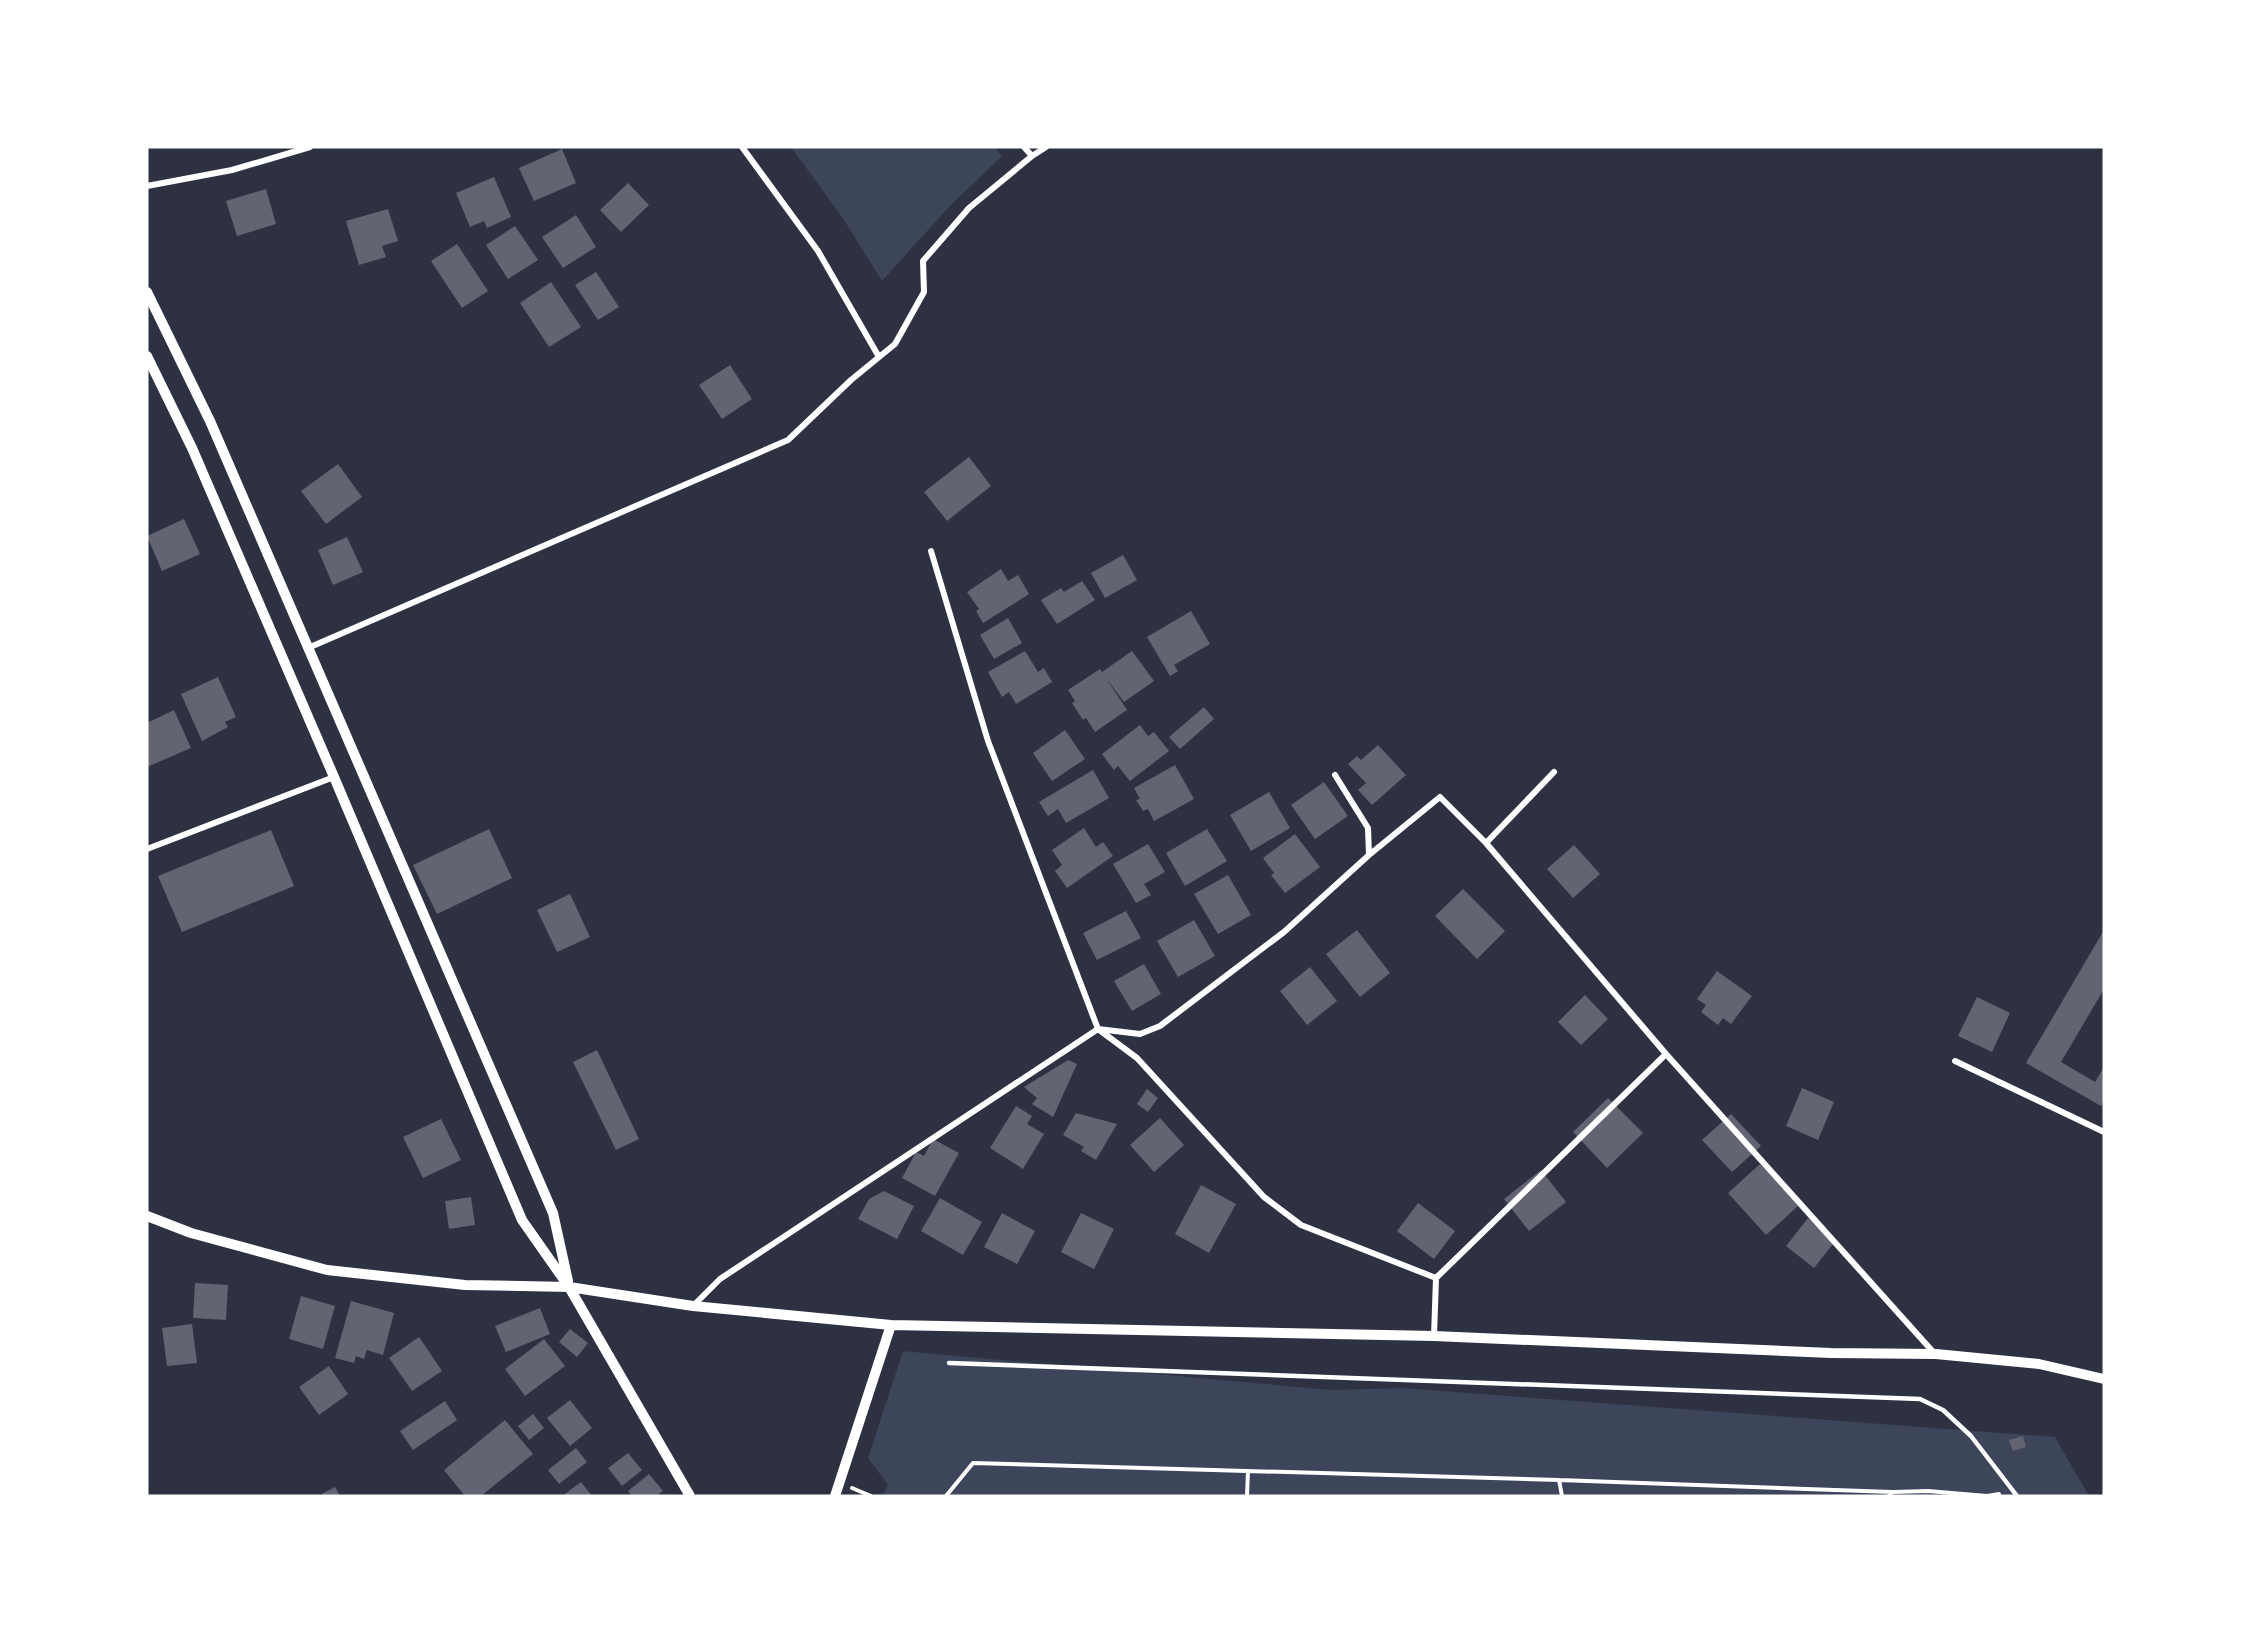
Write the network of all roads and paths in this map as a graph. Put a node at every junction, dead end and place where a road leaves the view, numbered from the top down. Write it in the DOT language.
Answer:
graph roads {
  1 [pos="310,147"];
  2 [pos="742,147"];
  3 [pos="1024,147"];
  4 [pos="1046,147"];
  5 [pos="1032,156"];
  6 [pos="147,186"];
  7 [pos="147,292"];
  8 [pos="147,356"];
  9 [pos="879,357"];
  10 [pos="931,551"];
  11 [pos="308,648"];
  12 [pos="1554,772"];
  13 [pos="1335,775"];
  14 [pos="334,777"];
  15 [pos="1486,843"];
  16 [pos="147,849"];
  17 [pos="1369,855"];
  18 [pos="1098,1029"];
  19 [pos="1666,1054"];
  20 [pos="1955,1061"];
  21 [pos="2104,1132"];
  22 [pos="147,1216"];
  23 [pos="1436,1278"];
  24 [pos="569,1287"];
  25 [pos="693,1306"];
  26 [pos="891,1325"];
  27 [pos="1434,1336"];
  28 [pos="1936,1354"];
  29 [pos="949,1363"];
  30 [pos="2104,1379"];
  31 [pos="1248,1471"];
  32 [pos="1559,1480"];
  33 [pos="1891,1494"];
  34 [pos="2016,1494"];
  35 [pos="690,1496"];
  36 [pos="836,1496"];
  37 [pos="946,1496"];
  38 [pos="1247,1496"];
  39 [pos="1562,1496"];
  1 -- 6 [label="street"];
  2 -- 9 [label="street"];
  3 -- 5 [label="street"];
  4 -- 5 [label="street"];
  5 -- 9 [label="street"];
  7 -- 11 [label="street"];
  8 -- 14 [label="street"];
  9 -- 11 [label="street"];
  10 -- 18 [label="street"];
  11 -- 24 [label="street"];
  12 -- 15 [label="street"];
  13 -- 17 [label="street"];
  14 -- 16 [label="street"];
  14 -- 24 [label="street"];
  15 -- 17 [label="street"];
  15 -- 19 [label="street"];
  17 -- 18 [label="street"];
  18 -- 23 [label="street"];
  18 -- 25 [label="street"];
  19 -- 23 [label="street"];
  19 -- 28 [label="street"];
  20 -- 21 [label="street"];
  22 -- 24 [label="street"];
  23 -- 27 [label="street"];
  24 -- 25 [label="street"];
  24 -- 35 [label="street"];
  25 -- 26 [label="street"];
  26 -- 27 [label="street"];
  26 -- 36 [label="street"];
  27 -- 28 [label="street"];
  28 -- 30 [label="street"];
  29 -- 34 [label="lane"];
  31 -- 32 [label="path"];
  31 -- 37 [label="path"];
  31 -- 38 [label="path"];
  32 -- 33 [label="path"];
  32 -- 39 [label="path"];
  33 -- 34 [label="path"];
}
